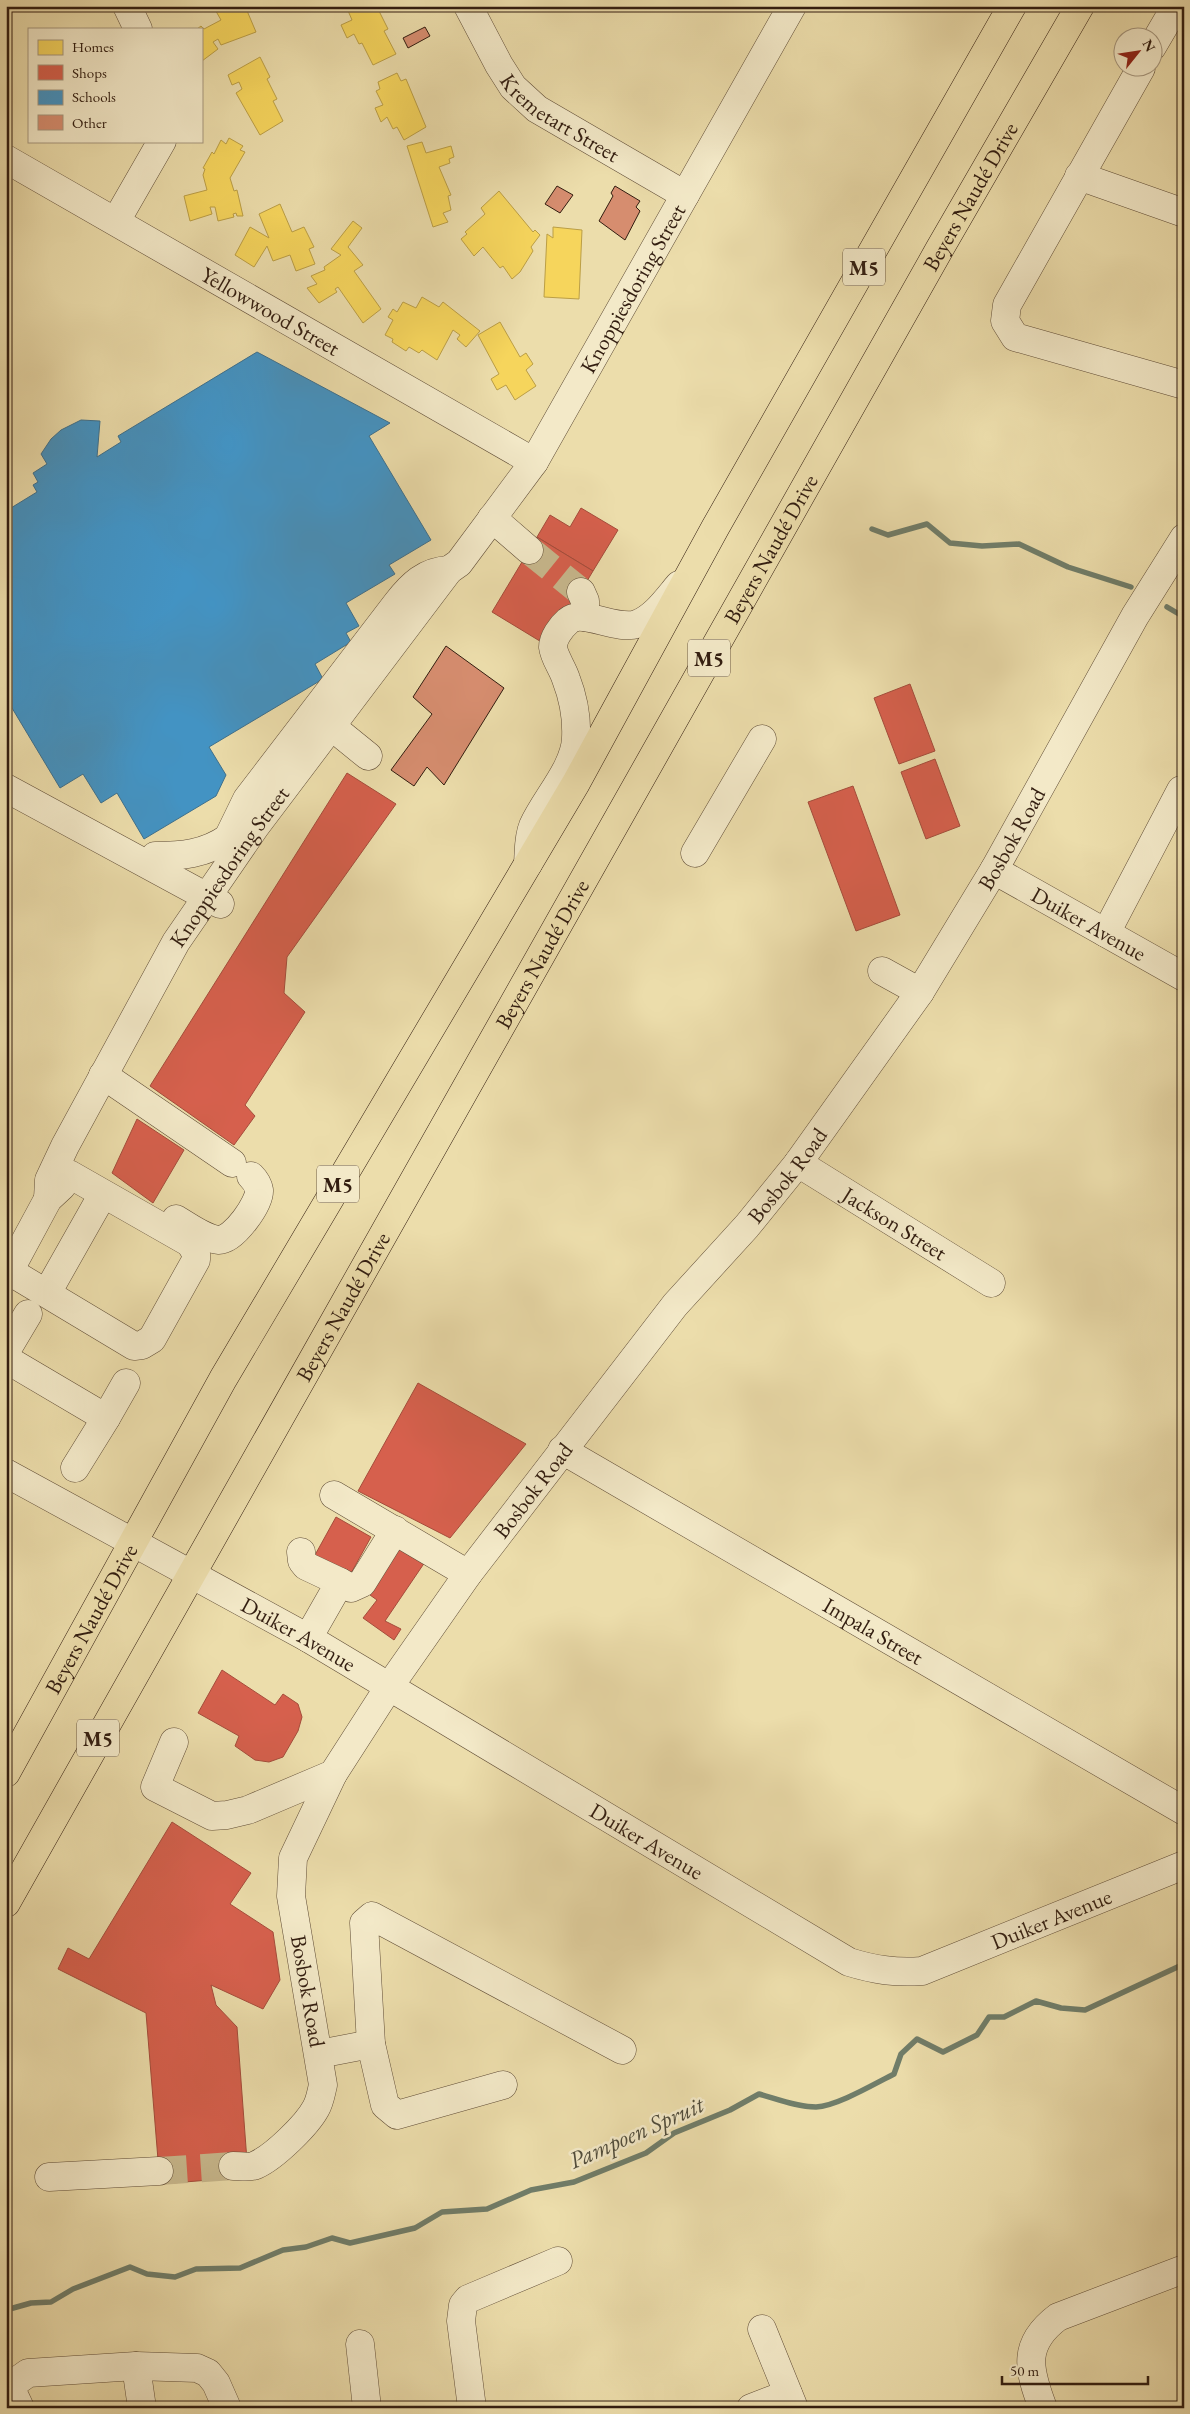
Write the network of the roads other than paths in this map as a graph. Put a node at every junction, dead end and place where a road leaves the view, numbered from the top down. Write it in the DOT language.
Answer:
graph roads {
  1 [pos="127,6"];
  2 [pos="468,6"];
  3 [pos="792,6"];
  4 [pos="1012,6"];
  5 [pos="1080,6"];
  6 [pos="138,28"];
  7 [pos="1135,78"];
  8 [pos="161,142"];
  9 [pos="6,159"];
  10 [pos="1079,176"];
  11 [pos="685,195"];
  12 [pos="1184,213"];
  13 [pos="116,221"];
  14 [pos="1184,385"];
  15 [pos="534,462"];
  16 [pos="492,518"];
  17 [pos="1184,538"];
  18 [pos="529,550"];
  19 [pos="454,567"];
  20 [pos="692,570"];
  21 [pos="338,731"];
  22 [pos="762,739"];
  23 [pos="368,756"];
  24 [pos="6,788"];
  25 [pos="1181,790"];
  26 [pos="85,829"];
  27 [pos="230,849"];
  28 [pos="695,853"];
  29 [pos="155,856"];
  30 [pos="528,864"];
  31 [pos="994,870"];
  32 [pos="217,895"];
  33 [pos="1106,933"];
  34 [pos="882,971"];
  35 [pos="1184,977"];
  36 [pos="920,992"];
  37 [pos="111,1080"];
  38 [pos="798,1163"];
  39 [pos="69,1174"];
  40 [pos="115,1193"];
  41 [pos="48,1199"];
  42 [pos="8,1274"];
  43 [pos="991,1283"];
  44 [pos="47,1293"];
  45 [pos="28,1314"];
  46 [pos="6,1351"];
  47 [pos="6,1359"];
  48 [pos="126,1383"];
  49 [pos="106,1418"];
  50 [pos="562,1450"];
  51 [pos="75,1468"];
  52 [pos="6,1473"];
  53 [pos="334,1495"];
  54 [pos="395,1530"];
  55 [pos="134,1541"];
  56 [pos="301,1552"];
  57 [pos="190,1573"];
  58 [pos="468,1574"];
  59 [pos="340,1582"];
  60 [pos="308,1638"];
  61 [pos="389,1687"];
  62 [pos="174,1742"];
  63 [pos="6,1773"];
  64 [pos="333,1774"];
  65 [pos="1184,1810"];
  66 [pos="1184,1865"];
  67 [pos="6,1903"];
  68 [pos="371,2044"];
  69 [pos="622,2050"];
  70 [pos="319,2054"];
  71 [pos="503,2085"];
  72 [pos="233,2166"];
  73 [pos="159,2171"];
  74 [pos="50,2177"];
  75 [pos="558,2261"];
  76 [pos="1184,2269"];
  77 [pos="762,2329"];
  78 [pos="360,2344"];
  79 [pos="136,2366"];
  80 [pos="791,2401"];
  81 [pos="20,2408"];
  82 [pos="142,2408"];
  83 [pos="227,2408"];
  84 [pos="366,2408"];
  85 [pos="472,2408"];
  86 [pos="751,2408"];
  87 [pos="1043,2408"];
  1 -- 6 [label="street"];
  2 -- 11 [label="street, Kremetart Street"];
  3 -- 11 [label="street, Knoppiesdoring Street"];
  4 -- 20 [label="main road, Beyers Naudé Drive / M5"];
  5 -- 57 [label="main road, Beyers Naudé Drive / M5"];
  7 -- 10 [label="street"];
  8 -- 13 [label="street"];
  9 -- 13 [label="street, Yellowwood Street"];
  10 -- 12 [label="street"];
  10 -- 14 [label="street"];
  11 -- 15 [label="street, Knoppiesdoring Street"];
  13 -- 15 [label="street, Yellowwood Street"];
  15 -- 16 [label="street, Knoppiesdoring Street"];
  16 -- 18 [label="street"];
  16 -- 19 [label="street, Knoppiesdoring Street"];
  17 -- 31 [label="street, Bosbok Road"];
  19 -- 21 [label="street, Knoppiesdoring Street"];
  19 -- 27 [label="street"];
  20 -- 30 [label="main road, Beyers Naudé Drive / M5"];
  20 -- 30 [label="street"];
  21 -- 23 [label="street"];
  21 -- 27 [label="street, Knoppiesdoring Street"];
  21 -- 32 [label="street, Knoppiesdoring Street"];
  22 -- 28 [label="street"];
  24 -- 26 [label="street"];
  25 -- 33 [label="street"];
  26 -- 29 [label="street"];
  26 -- 32 [label="street"];
  27 -- 29 [label="street"];
  27 -- 32 [label="street, Knoppiesdoring Street"];
  29 -- 32 [label="street"];
  30 -- 55 [label="main road, Beyers Naudé Drive / M5"];
  31 -- 33 [label="street, Duiker Avenue"];
  31 -- 36 [label="street, Bosbok Road"];
  32 -- 37 [label="street, Knoppiesdoring Street"];
  33 -- 35 [label="street, Duiker Avenue"];
  34 -- 36 [label="street"];
  36 -- 38 [label="street, Bosbok Road"];
  37 -- 39 [label="street, Knoppiesdoring Street"];
  37 -- 40 [label="street"];
  37 -- 41 [label="street, Knoppiesdoring Street"];
  38 -- 43 [label="street, Jackson Street"];
  38 -- 50 [label="street, Bosbok Road"];
  39 -- 40 [label="street"];
  39 -- 41 [label="street, Knoppiesdoring Street"];
  40 -- 44 [label="street"];
  40 -- 44 [label="street"];
  41 -- 42 [label="street, Knoppiesdoring Street"];
  42 -- 44 [label="street"];
  45 -- 46 [label="street"];
  47 -- 49 [label="street"];
  48 -- 49 [label="street"];
  49 -- 51 [label="street"];
  50 -- 58 [label="street, Bosbok Road"];
  50 -- 65 [label="street, Impala Street"];
  52 -- 55 [label="street, Duiker Avenue"];
  53 -- 54 [label="street"];
  54 -- 58 [label="street"];
  54 -- 59 [label="street"];
  55 -- 57 [label="street, Duiker Avenue"];
  55 -- 63 [label="main road, Beyers Naudé Drive / M5"];
  56 -- 59 [label="street"];
  57 -- 60 [label="street, Duiker Avenue"];
  57 -- 67 [label="main road, Beyers Naudé Drive / M5"];
  58 -- 61 [label="street, Bosbok Road"];
  59 -- 60 [label="street"];
  60 -- 61 [label="street, Duiker Avenue"];
  61 -- 64 [label="street, Bosbok Road"];
  61 -- 66 [label="street, Duiker Avenue"];
  62 -- 64 [label="street"];
  64 -- 70 [label="street, Bosbok Road"];
  68 -- 69 [label="street"];
  68 -- 70 [label="street"];
  68 -- 71 [label="street"];
  70 -- 72 [label="street, Bosbok Road"];
  73 -- 74 [label="street"];
  75 -- 85 [label="street"];
  76 -- 87 [label="street"];
  77 -- 80 [label="street"];
  78 -- 84 [label="street"];
  79 -- 81 [label="street"];
  79 -- 82 [label="street"];
  79 -- 83 [label="street"];
  80 -- 86 [label="street"];
}
